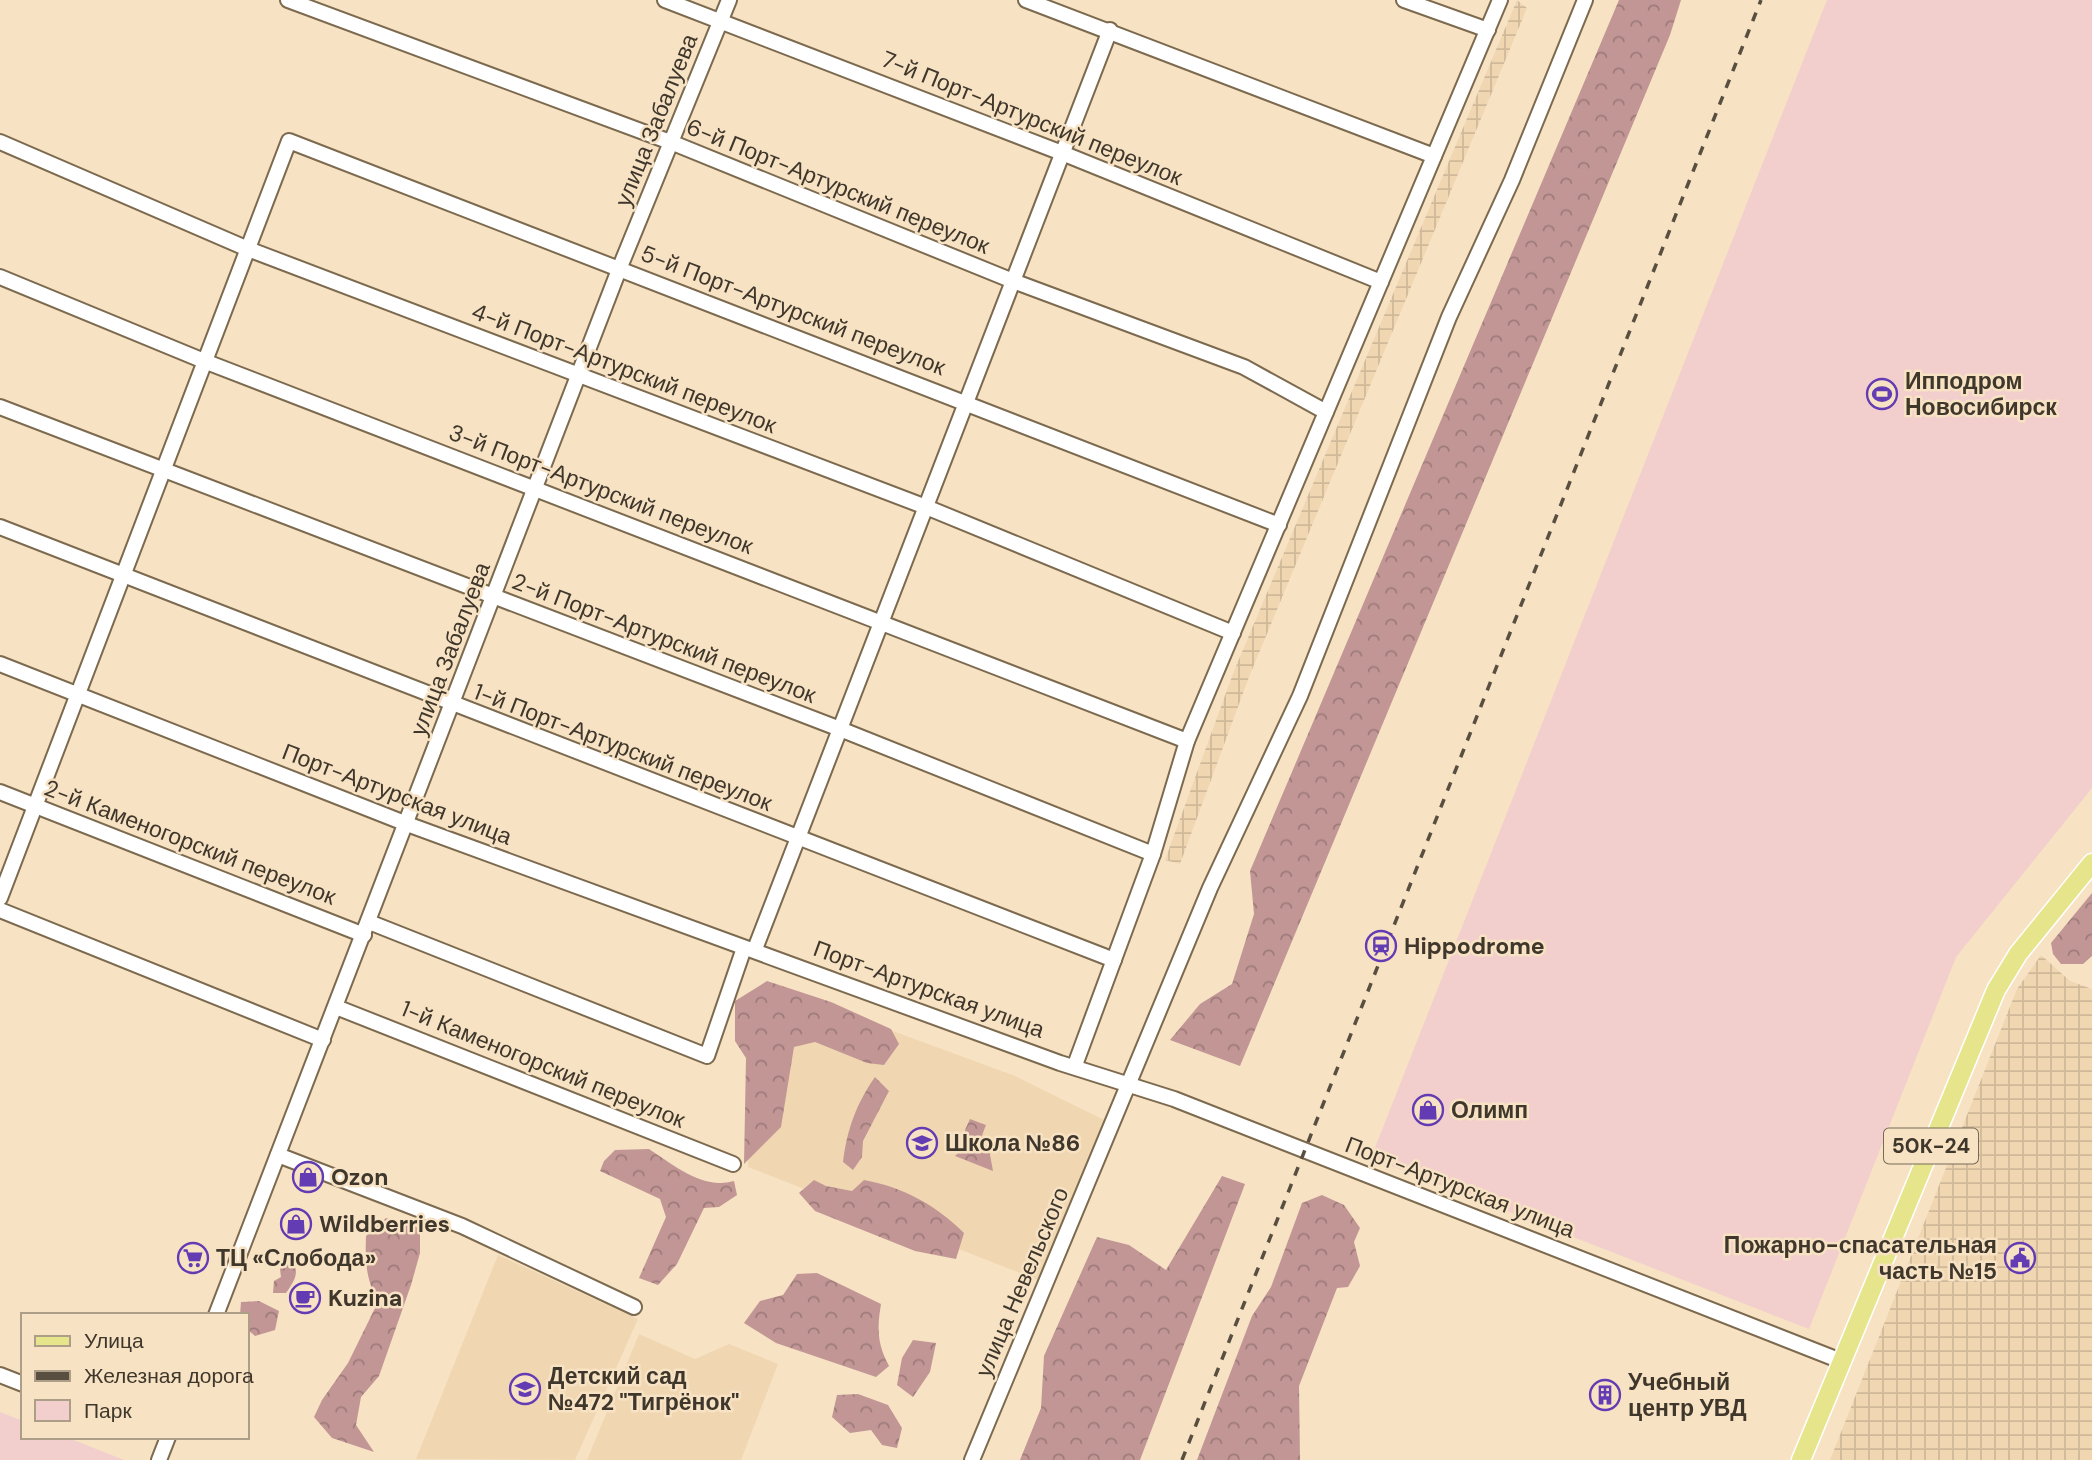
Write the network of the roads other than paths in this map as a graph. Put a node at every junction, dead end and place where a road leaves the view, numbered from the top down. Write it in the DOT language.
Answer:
graph roads {
  1 [pos="288,0"];
  2 [pos="665,0"];
  3 [pos="729,0"];
  4 [pos="1026,0"];
  5 [pos="1404,0"];
  6 [pos="1500,0"];
  7 [pos="1585,0"];
  8 [pos="720,20"];
  9 [pos="1110,30"];
  10 [pos="1488,30"];
  11 [pos="0,142"];
  12 [pos="673,143"];
  13 [pos="1062,153"];
  14 [pos="1434,156"];
  15 [pos="248,249"];
  16 [pos="620,267"];
  17 [pos="0,277"];
  18 [pos="1013,281"];
  19 [pos="1381,282"];
  20 [pos="204,362"];
  21 [pos="579,376"];
  22 [pos="966,402"];
  23 [pos="0,407"];
  24 [pos="1326,412"];
  25 [pos="162,471"];
  26 [pos="536,488"];
  27 [pos="926,507"];
  28 [pos="1279,525"];
  29 [pos="0,527"];
  30 [pos="121,576"];
  31 [pos="494,598"];
  32 [pos="881,620"];
  33 [pos="1233,633"];
  34 [pos="0,664"];
  35 [pos="76,694"];
  36 [pos="453,706"];
  37 [pos="840,729"];
  38 [pos="1187,741"];
  39 [pos="0,792"];
  40 [pos="35,806"];
  41 [pos="407,824"];
  42 [pos="798,838"];
  43 [pos="1153,854"];
  44 [pos="2092,863"];
  45 [pos="0,898"];
  46 [pos="0,910"];
  47 [pos="366,929"];
  48 [pos="749,948"];
  49 [pos="1114,960"];
  50 [pos="336,1007"];
  51 [pos="323,1040"];
  52 [pos="1075,1065"];
  53 [pos="1129,1084"];
  54 [pos="278,1155"];
  55 [pos="733,1164"];
  56 [pos="634,1307"];
  57 [pos="216,1313"];
  58 [pos="1840,1361"];
  59 [pos="0,1375"];
  60 [pos="21,1383"];
  61 [pos="164,1439"];
  62 [pos="159,1460"];
  63 [pos="972,1460"];
  64 [pos="1801,1460"];
  1 -- 12 [label="street, 6-й Порт-Артурский переулок"];
  2 -- 8 [label="street, 7-й Порт-Артурский переулок"];
  3 -- 8 [label="street, улица Забалуева"];
  4 -- 9 [label="street"];
  5 -- 10 [label="street"];
  6 -- 10 [label="street"];
  7 -- 53 [label="street, улица Невельского"];
  8 -- 12 [label="street, улица Забалуева"];
  8 -- 13 [label="street, 7-й Порт-Артурский переулок"];
  9 -- 13 [label="street"];
  9 -- 14 [label="street"];
  10 -- 14 [label="street"];
  11 -- 15 [label="street, 4-й Порт-Артурский переулок"];
  12 -- 16 [label="street, улица Забалуева"];
  12 -- 18 [label="street, 6-й Порт-Артурский переулок"];
  13 -- 18 [label="street"];
  13 -- 19 [label="street, 7-й Порт-Артурский переулок"];
  14 -- 19 [label="street"];
  15 -- 16 [label="street, 5-й Порт-Артурский переулок"];
  15 -- 20 [label="street"];
  15 -- 21 [label="street, 4-й Порт-Артурский переулок"];
  16 -- 21 [label="street, улица Забалуева"];
  16 -- 22 [label="street, 5-й Порт-Артурский переулок"];
  17 -- 20 [label="street, 3-й Порт-Артурский переулок"];
  18 -- 22 [label="street"];
  18 -- 24 [label="street, 6-й Порт-Артурский переулок"];
  19 -- 24 [label="street"];
  20 -- 25 [label="street"];
  20 -- 26 [label="street, 3-й Порт-Артурский переулок"];
  21 -- 26 [label="street, улица Забалуева"];
  21 -- 27 [label="street, 4-й Порт-Артурский переулок"];
  22 -- 27 [label="street"];
  22 -- 28 [label="street, 5-й Порт-Артурский переулок"];
  23 -- 25 [label="street, 2-й Порт-Артурский переулок"];
  24 -- 28 [label="street"];
  25 -- 30 [label="street"];
  25 -- 31 [label="street, 2-й Порт-Артурский переулок"];
  26 -- 31 [label="street, улица Забалуева"];
  26 -- 32 [label="street, 3-й Порт-Артурский переулок"];
  27 -- 32 [label="street"];
  27 -- 33 [label="street, 4-й Порт-Артурский переулок"];
  28 -- 33 [label="street"];
  29 -- 30 [label="street, 1-й Порт-Артурский переулок"];
  30 -- 35 [label="street"];
  30 -- 36 [label="street, 1-й Порт-Артурский переулок"];
  31 -- 36 [label="street, улица Забалуева"];
  31 -- 37 [label="street, 2-й Порт-Артурский переулок"];
  32 -- 37 [label="street"];
  32 -- 38 [label="street, 3-й Порт-Артурский переулок"];
  33 -- 38 [label="street"];
  34 -- 35 [label="street, Порт-Артурская улица"];
  35 -- 40 [label="street"];
  35 -- 41 [label="street, Порт-Артурская улица"];
  36 -- 41 [label="street, улица Забалуева"];
  36 -- 42 [label="street, 1-й Порт-Артурский переулок"];
  37 -- 42 [label="street"];
  37 -- 43 [label="street, 2-й Порт-Артурский переулок"];
  38 -- 43 [label="street"];
  39 -- 40 [label="street, 2-й Каменогорский переулок"];
  40 -- 45 [label="street"];
  40 -- 47 [label="street, 2-й Каменогорский переулок"];
  41 -- 47 [label="street, улица Забалуева"];
  41 -- 48 [label="street, Порт-Артурская улица"];
  42 -- 48 [label="street"];
  42 -- 49 [label="street, 1-й Порт-Артурский переулок"];
  43 -- 49 [label="street"];
  44 -- 58 [label="main road, 50К-24"];
  46 -- 51 [label="street"];
  47 -- 48 [label="street, 2-й Каменогорский переулок"];
  47 -- 50 [label="street, улица Забалуева"];
  48 -- 52 [label="street, Порт-Артурская улица"];
  49 -- 52 [label="street"];
  50 -- 51 [label="street, улица Забалуева"];
  50 -- 55 [label="street, 1-й Каменогорский переулок"];
  51 -- 54 [label="street, улица Забалуева"];
  52 -- 53 [label="street, Порт-Артурская улица"];
  53 -- 58 [label="street, Порт-Артурская улица"];
  53 -- 63 [label="street, улица Невельского"];
  54 -- 56 [label="street"];
  54 -- 57 [label="street, улица Забалуева"];
  58 -- 64 [label="main road, 50К-24"];
  59 -- 60 [label="street"];
  61 -- 62 [label="street"];
}
